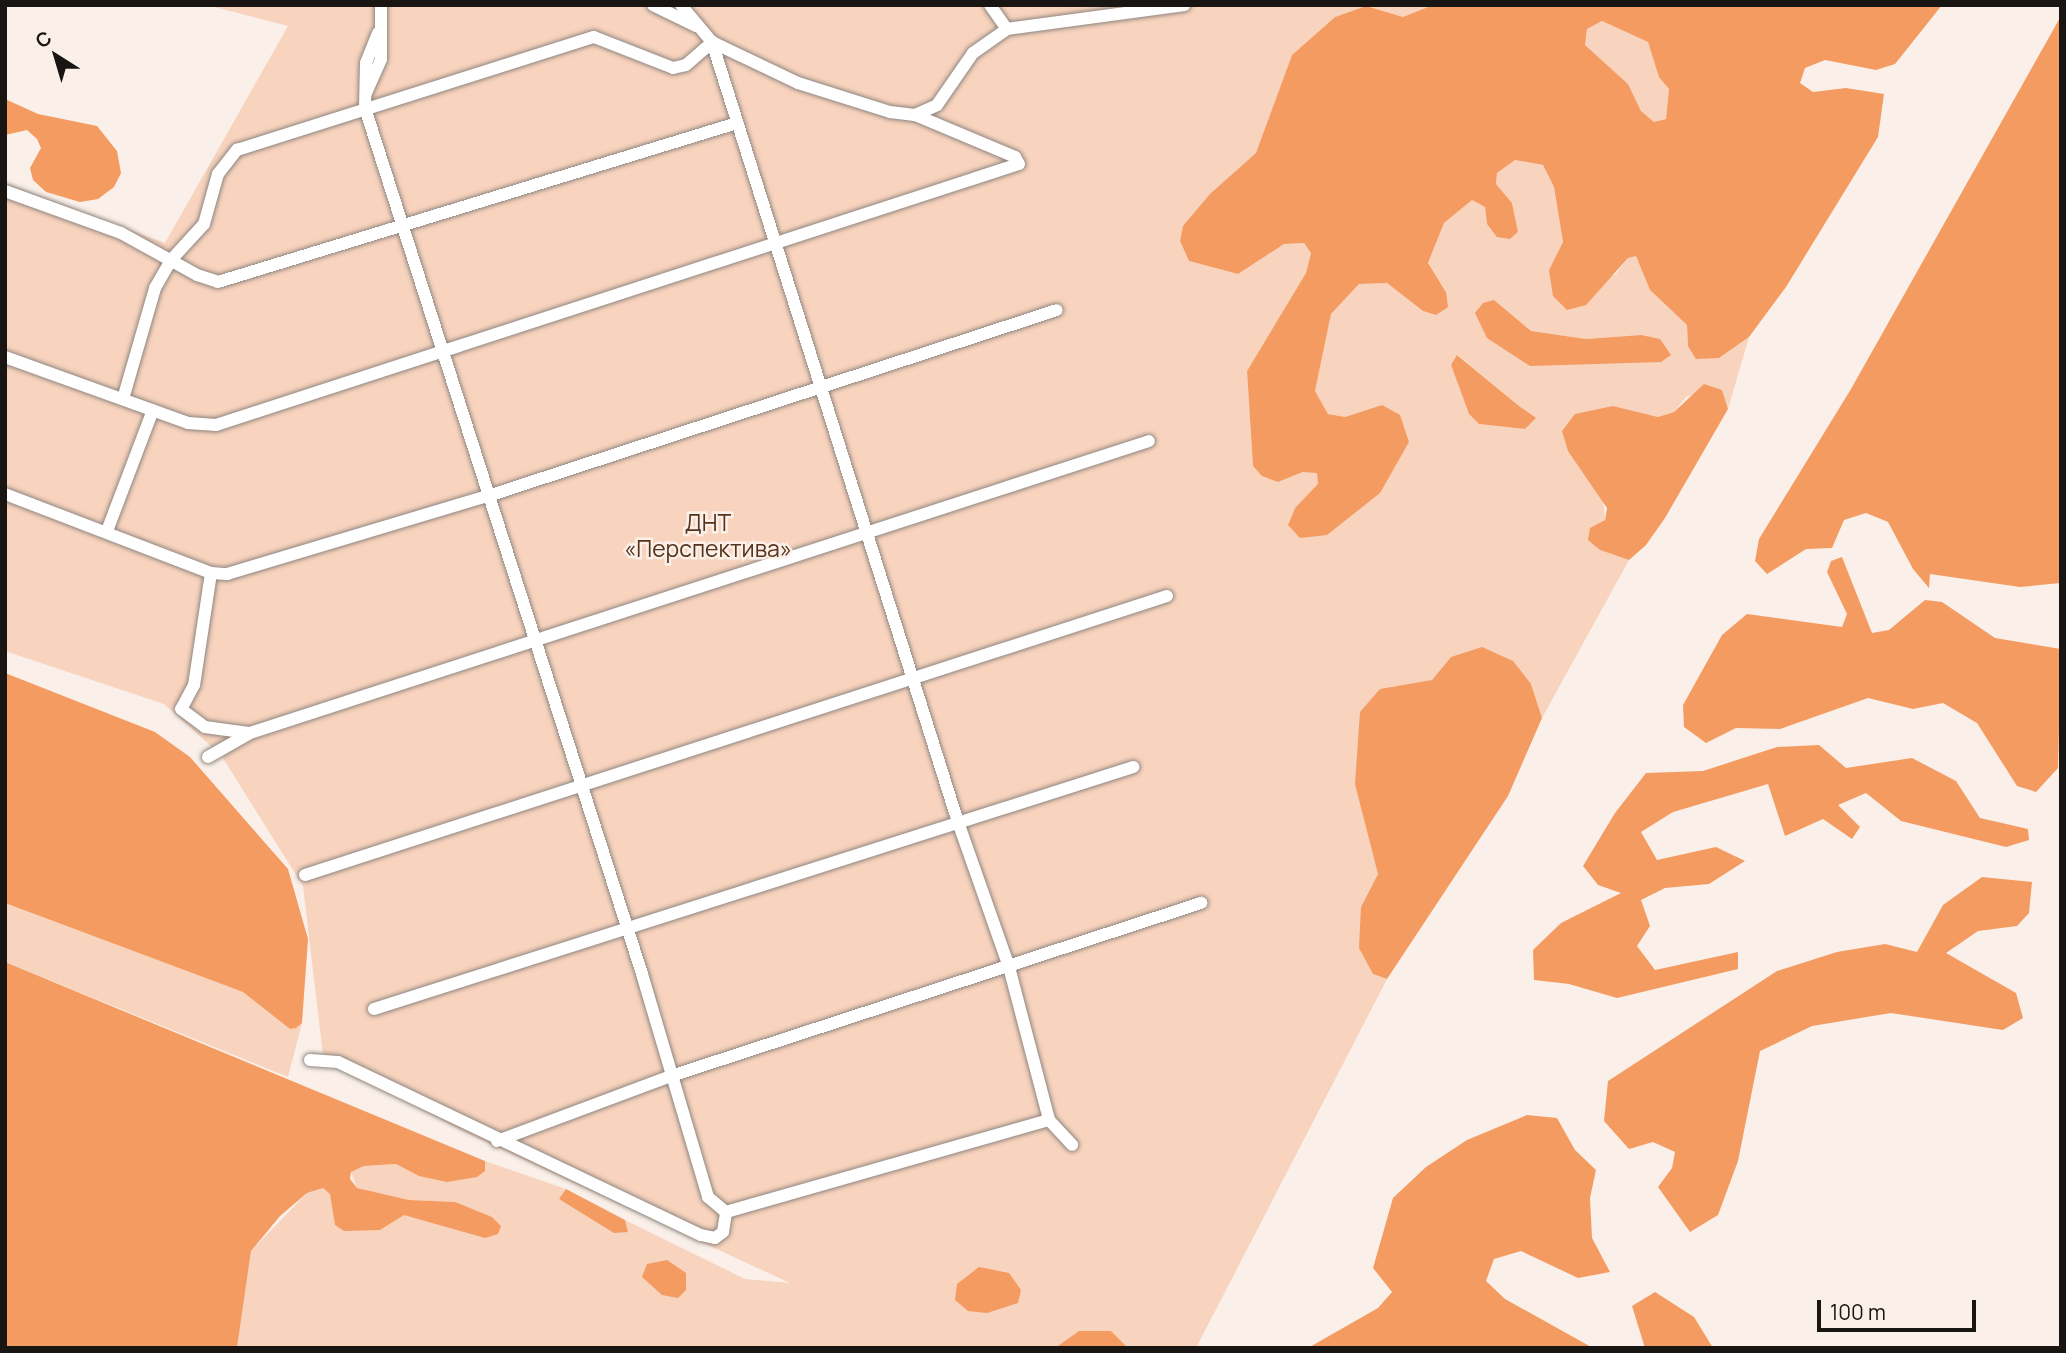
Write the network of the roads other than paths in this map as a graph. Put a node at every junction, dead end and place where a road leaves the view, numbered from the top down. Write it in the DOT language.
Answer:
graph roads {
  1 [pos="381,5"];
  2 [pos="653,5"];
  3 [pos="681,5"];
  4 [pos="990,5"];
  5 [pos="1184,5"];
  6 [pos="1007,29"];
  7 [pos="709,36"];
  8 [pos="365,108"];
  9 [pos="915,115"];
  10 [pos="737,123"];
  11 [pos="5,191"];
  12 [pos="404,227"];
  13 [pos="774,240"];
  14 [pos="171,260"];
  15 [pos="1057,310"];
  16 [pos="444,349"];
  17 [pos="5,357"];
  18 [pos="820,388"];
  19 [pos="123,399"];
  20 [pos="153,410"];
  21 [pos="1149,441"];
  22 [pos="5,494"];
  23 [pos="491,495"];
  24 [pos="107,531"];
  25 [pos="867,536"];
  26 [pos="211,573"];
  27 [pos="1167,596"];
  28 [pos="536,639"];
  29 [pos="912,676"];
  30 [pos="250,733"];
  31 [pos="208,757"];
  32 [pos="1133,767"];
  33 [pos="582,783"];
  34 [pos="958,822"];
  35 [pos="304,875"];
  36 [pos="1201,903"];
  37 [pos="627,928"];
  38 [pos="1009,967"];
  39 [pos="374,1009"];
  40 [pos="310,1060"];
  41 [pos="671,1076"];
  42 [pos="1049,1121"];
  43 [pos="497,1141"];
  44 [pos="1072,1145"];
  45 [pos="726,1212"];
  1 -- 8 [label="street"];
  2 -- 7 [label="street"];
  3 -- 7 [label="street"];
  4 -- 6 [label="street"];
  5 -- 6 [label="street"];
  6 -- 9 [label="street"];
  7 -- 8 [label="street"];
  7 -- 9 [label="street"];
  7 -- 10 [label="street"];
  8 -- 12 [label="street"];
  8 -- 14 [label="street"];
  9 -- 13 [label="street"];
  10 -- 12 [label="street"];
  10 -- 13 [label="street"];
  11 -- 14 [label="street"];
  12 -- 14 [label="street"];
  12 -- 16 [label="street"];
  13 -- 16 [label="street"];
  13 -- 18 [label="street"];
  14 -- 19 [label="street"];
  15 -- 18 [label="street"];
  16 -- 20 [label="street"];
  16 -- 23 [label="street"];
  17 -- 19 [label="street"];
  18 -- 23 [label="street"];
  18 -- 25 [label="street"];
  19 -- 20 [label="street"];
  20 -- 24 [label="street"];
  21 -- 25 [label="street"];
  22 -- 24 [label="street"];
  23 -- 26 [label="street"];
  23 -- 28 [label="street"];
  24 -- 26 [label="street"];
  25 -- 28 [label="street"];
  25 -- 29 [label="street"];
  26 -- 30 [label="street"];
  27 -- 29 [label="street"];
  28 -- 30 [label="street"];
  28 -- 33 [label="street"];
  29 -- 33 [label="street"];
  29 -- 34 [label="street"];
  30 -- 31 [label="street"];
  32 -- 34 [label="street"];
  33 -- 35 [label="street"];
  33 -- 37 [label="street"];
  34 -- 37 [label="street"];
  34 -- 38 [label="street"];
  36 -- 38 [label="street"];
  37 -- 39 [label="street"];
  37 -- 41 [label="street"];
  38 -- 41 [label="street"];
  38 -- 42 [label="street"];
  40 -- 43 [label="street"];
  41 -- 43 [label="street"];
  41 -- 45 [label="street"];
  42 -- 44 [label="street"];
  42 -- 45 [label="street"];
  43 -- 45 [label="street"];
}
